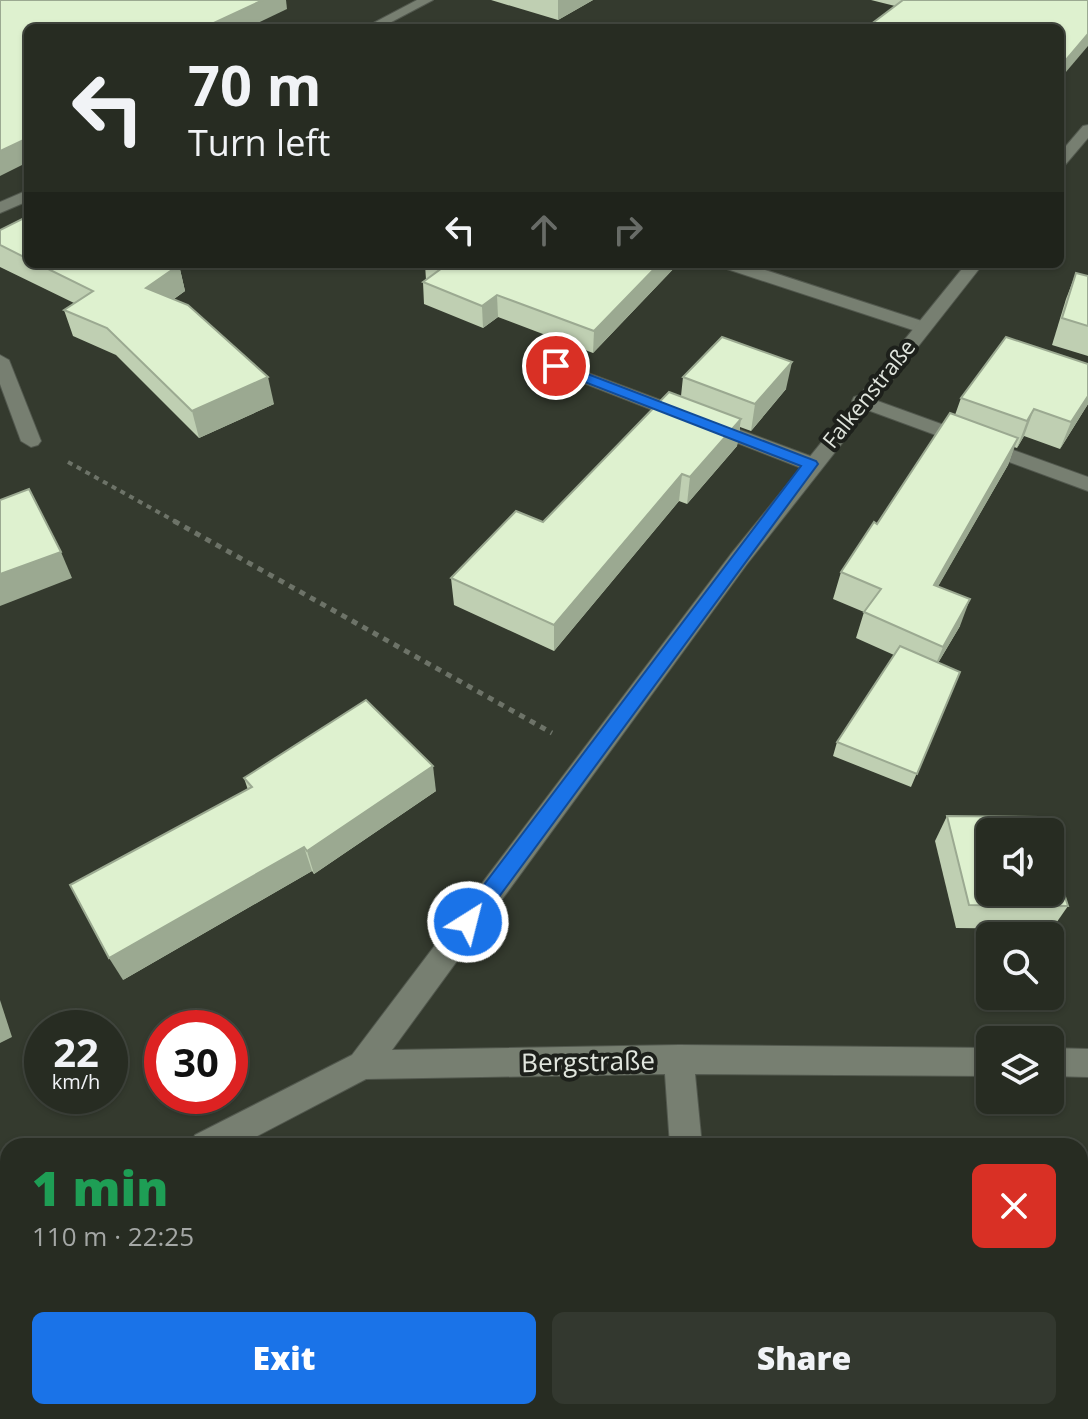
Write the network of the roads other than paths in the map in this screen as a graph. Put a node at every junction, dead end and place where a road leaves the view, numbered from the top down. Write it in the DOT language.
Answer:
graph roads {
  1 [pos="427,0"];
  2 [pos="378,24"];
  3 [pos="1088,129"];
  4 [pos="1064,157"];
  5 [pos="24,197"];
  6 [pos="0,208"];
  7 [pos="742,268"];
  8 [pos="972,268"];
  9 [pos="922,327"];
  10 [pos="0,360"];
  11 [pos="556,366"];
  12 [pos="861,401"];
  13 [pos="31,441"];
  14 [pos="811,464"];
  15 [pos="1088,484"];
  16 [pos="679,1059"];
  17 [pos="976,1062"];
  18 [pos="1064,1062"];
  19 [pos="1088,1063"];
  20 [pos="363,1065"];
  21 [pos="222,1138"];
  22 [pos="685,1138"];
  1 -- 2 [label="street"];
  3 -- 4 [label="street"];
  5 -- 6 [label="street"];
  7 -- 9 [label="street"];
  8 -- 9 [label="street, Falkenstraße"];
  9 -- 12 [label="street, Falkenstraße"];
  10 -- 13 [label="street"];
  11 -- 14 [label="street"];
  12 -- 14 [label="street, Falkenstraße"];
  12 -- 15 [label="street"];
  14 -- 20 [label="street, Falkenstraße"];
  16 -- 17 [label="street, Bergstraße"];
  16 -- 20 [label="street, Bergstraße"];
  16 -- 22 [label="street"];
  18 -- 19 [label="street"];
  20 -- 21 [label="street, Bergstraße"];
}
